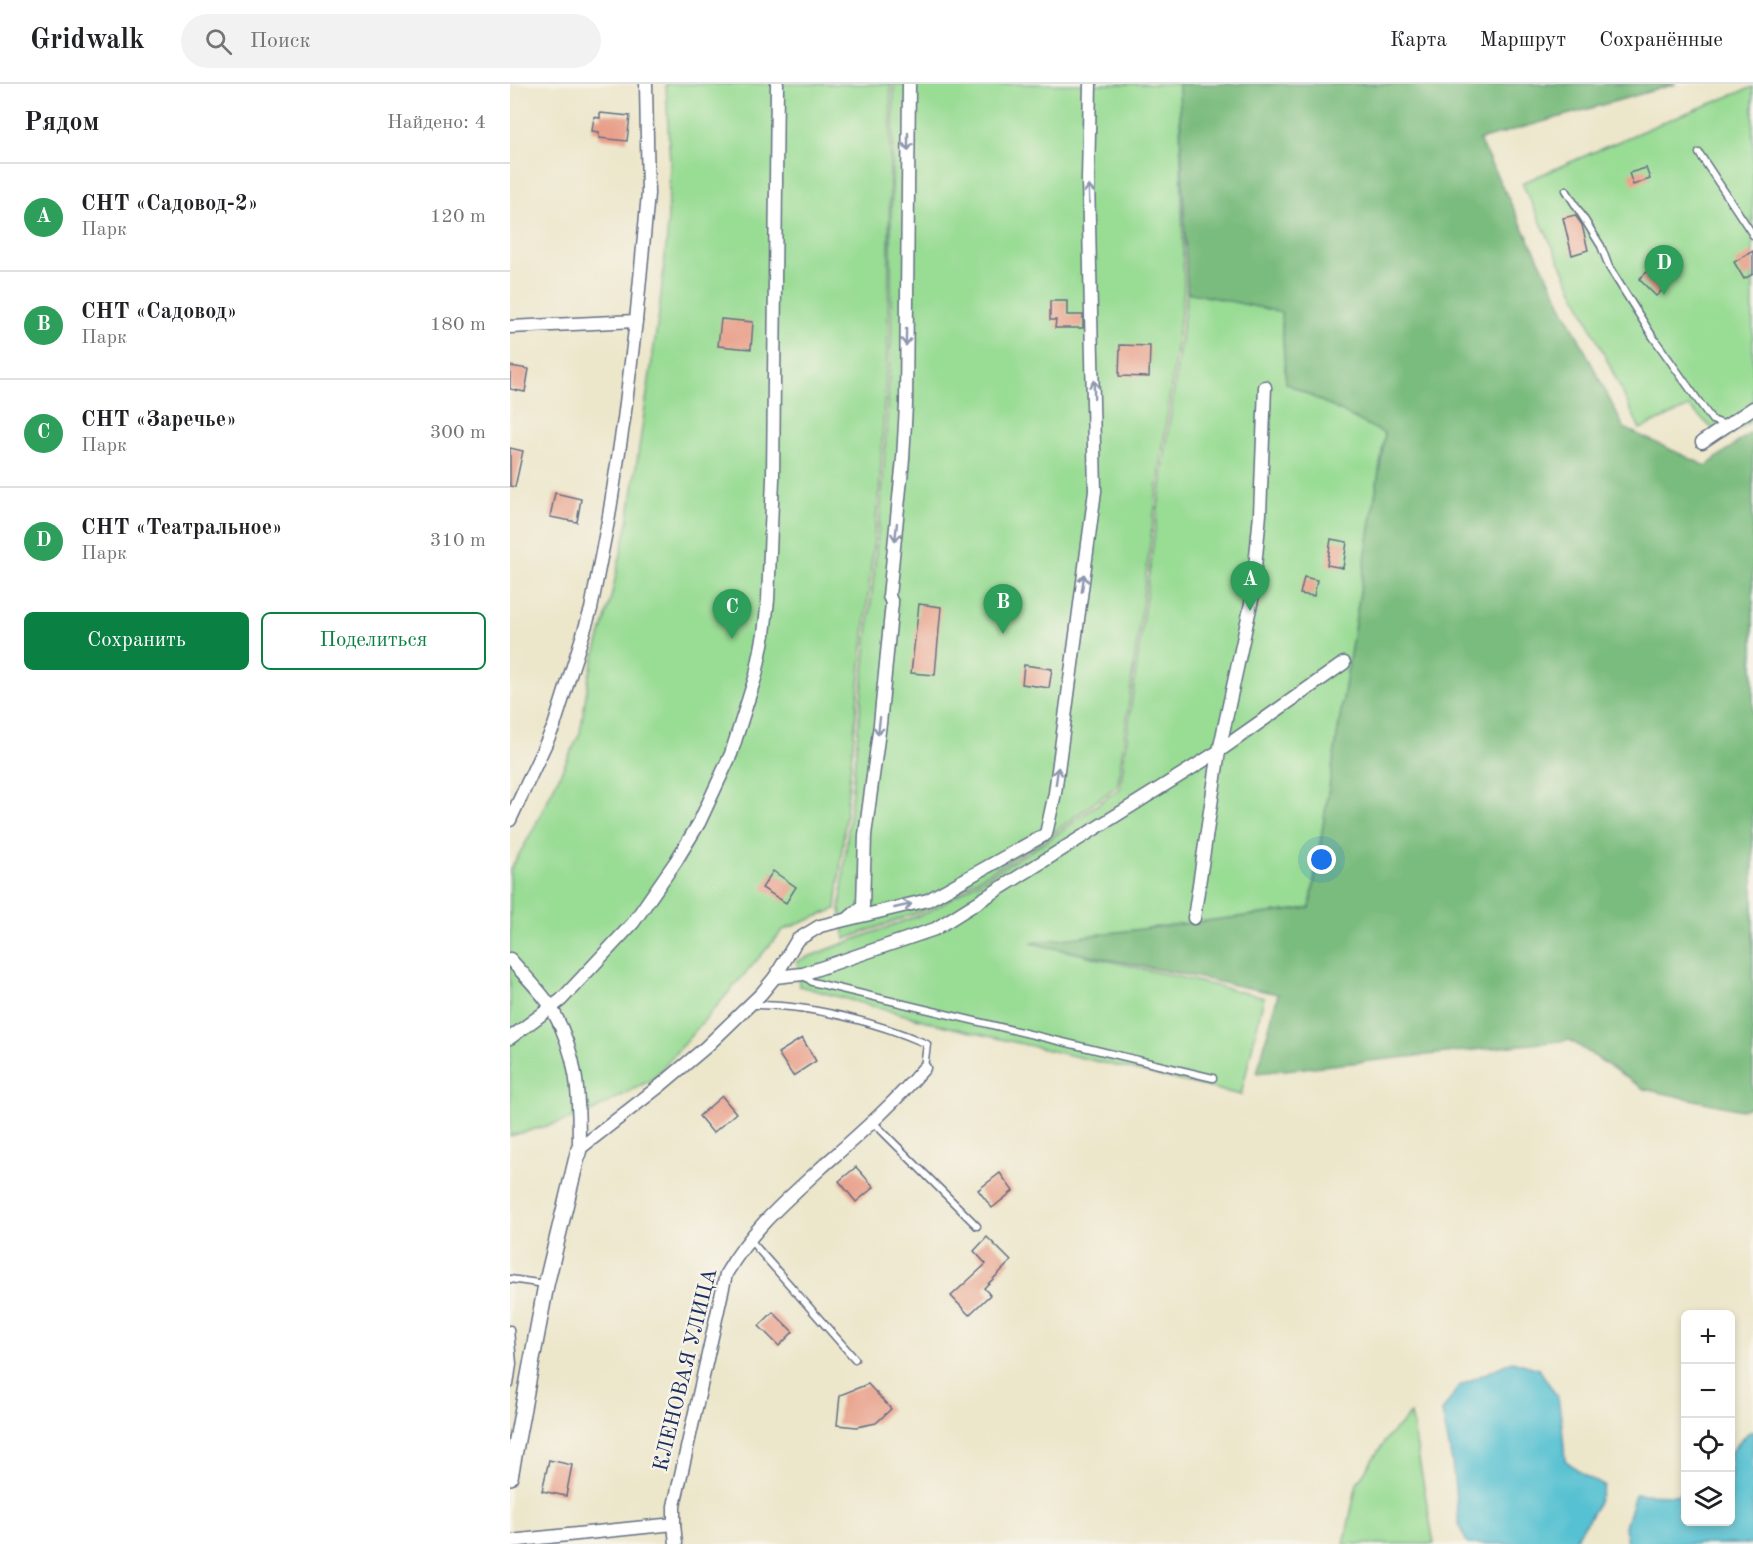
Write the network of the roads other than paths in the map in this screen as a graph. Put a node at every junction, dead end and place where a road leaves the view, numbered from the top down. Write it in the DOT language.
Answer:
graph roads {
  1 [pos="646,84"];
  2 [pos="777,84"];
  3 [pos="909,84"];
  4 [pos="1090,84"];
  5 [pos="1699,153"];
  6 [pos="1566,190"];
  7 [pos="1753,235"];
  8 [pos="636,321"];
  9 [pos="510,327"];
  10 [pos="1265,387"];
  11 [pos="1753,408"];
  12 [pos="1726,426"];
  13 [pos="1702,442"];
  14 [pos="1344,663"];
  15 [pos="1219,751"];
  16 [pos="510,820"];
  17 [pos="1194,918"];
  18 [pos="847,920"];
  19 [pos="510,959"];
  20 [pos="803,974"];
  21 [pos="775,977"];
  22 [pos="749,1005"];
  23 [pos="551,1008"];
  24 [pos="510,1038"];
  25 [pos="924,1068"];
  26 [pos="1213,1078"];
  27 [pos="873,1122"];
  28 [pos="579,1149"];
  29 [pos="977,1226"];
  30 [pos="749,1240"];
  31 [pos="510,1280"];
  32 [pos="546,1285"];
  33 [pos="510,1329"];
  34 [pos="855,1359"];
  35 [pos="510,1385"];
  36 [pos="510,1477"];
  37 [pos="674,1524"];
  38 [pos="510,1540"];
  39 [pos="676,1544"];
  1 -- 8 [label="street"];
  2 -- 23 [label="street"];
  3 -- 18 [label="street, one-way"];
  18 -- 4 [label="street, one-way"];
  5 -- 7 [label="lane"];
  6 -- 12 [label="lane"];
  8 -- 9 [label="street"];
  8 -- 16 [label="street"];
  10 -- 15 [label="street"];
  11 -- 12 [label="street"];
  12 -- 13 [label="street"];
  14 -- 15 [label="street"];
  15 -- 17 [label="street"];
  15 -- 20 [label="street"];
  18 -- 21 [label="street"];
  19 -- 23 [label="street"];
  20 -- 21 [label="street"];
  20 -- 26 [label="lane"];
  21 -- 22 [label="street"];
  22 -- 25 [label="lane"];
  22 -- 28 [label="street"];
  23 -- 24 [label="street"];
  23 -- 28 [label="street"];
  25 -- 27 [label="street, КЛЕНОВАЯ УЛИЦА"];
  27 -- 29 [label="lane"];
  27 -- 30 [label="street, КЛЕНОВАЯ УЛИЦА"];
  28 -- 32 [label="street"];
  30 -- 34 [label="lane"];
  30 -- 37 [label="street, КЛЕНОВАЯ УЛИЦА"];
  31 -- 32 [label="lane"];
  32 -- 36 [label="street"];
  33 -- 35 [label="lane"];
  37 -- 38 [label="street"];
  37 -- 39 [label="street, КЛЕНОВАЯ УЛИЦА"];
}
